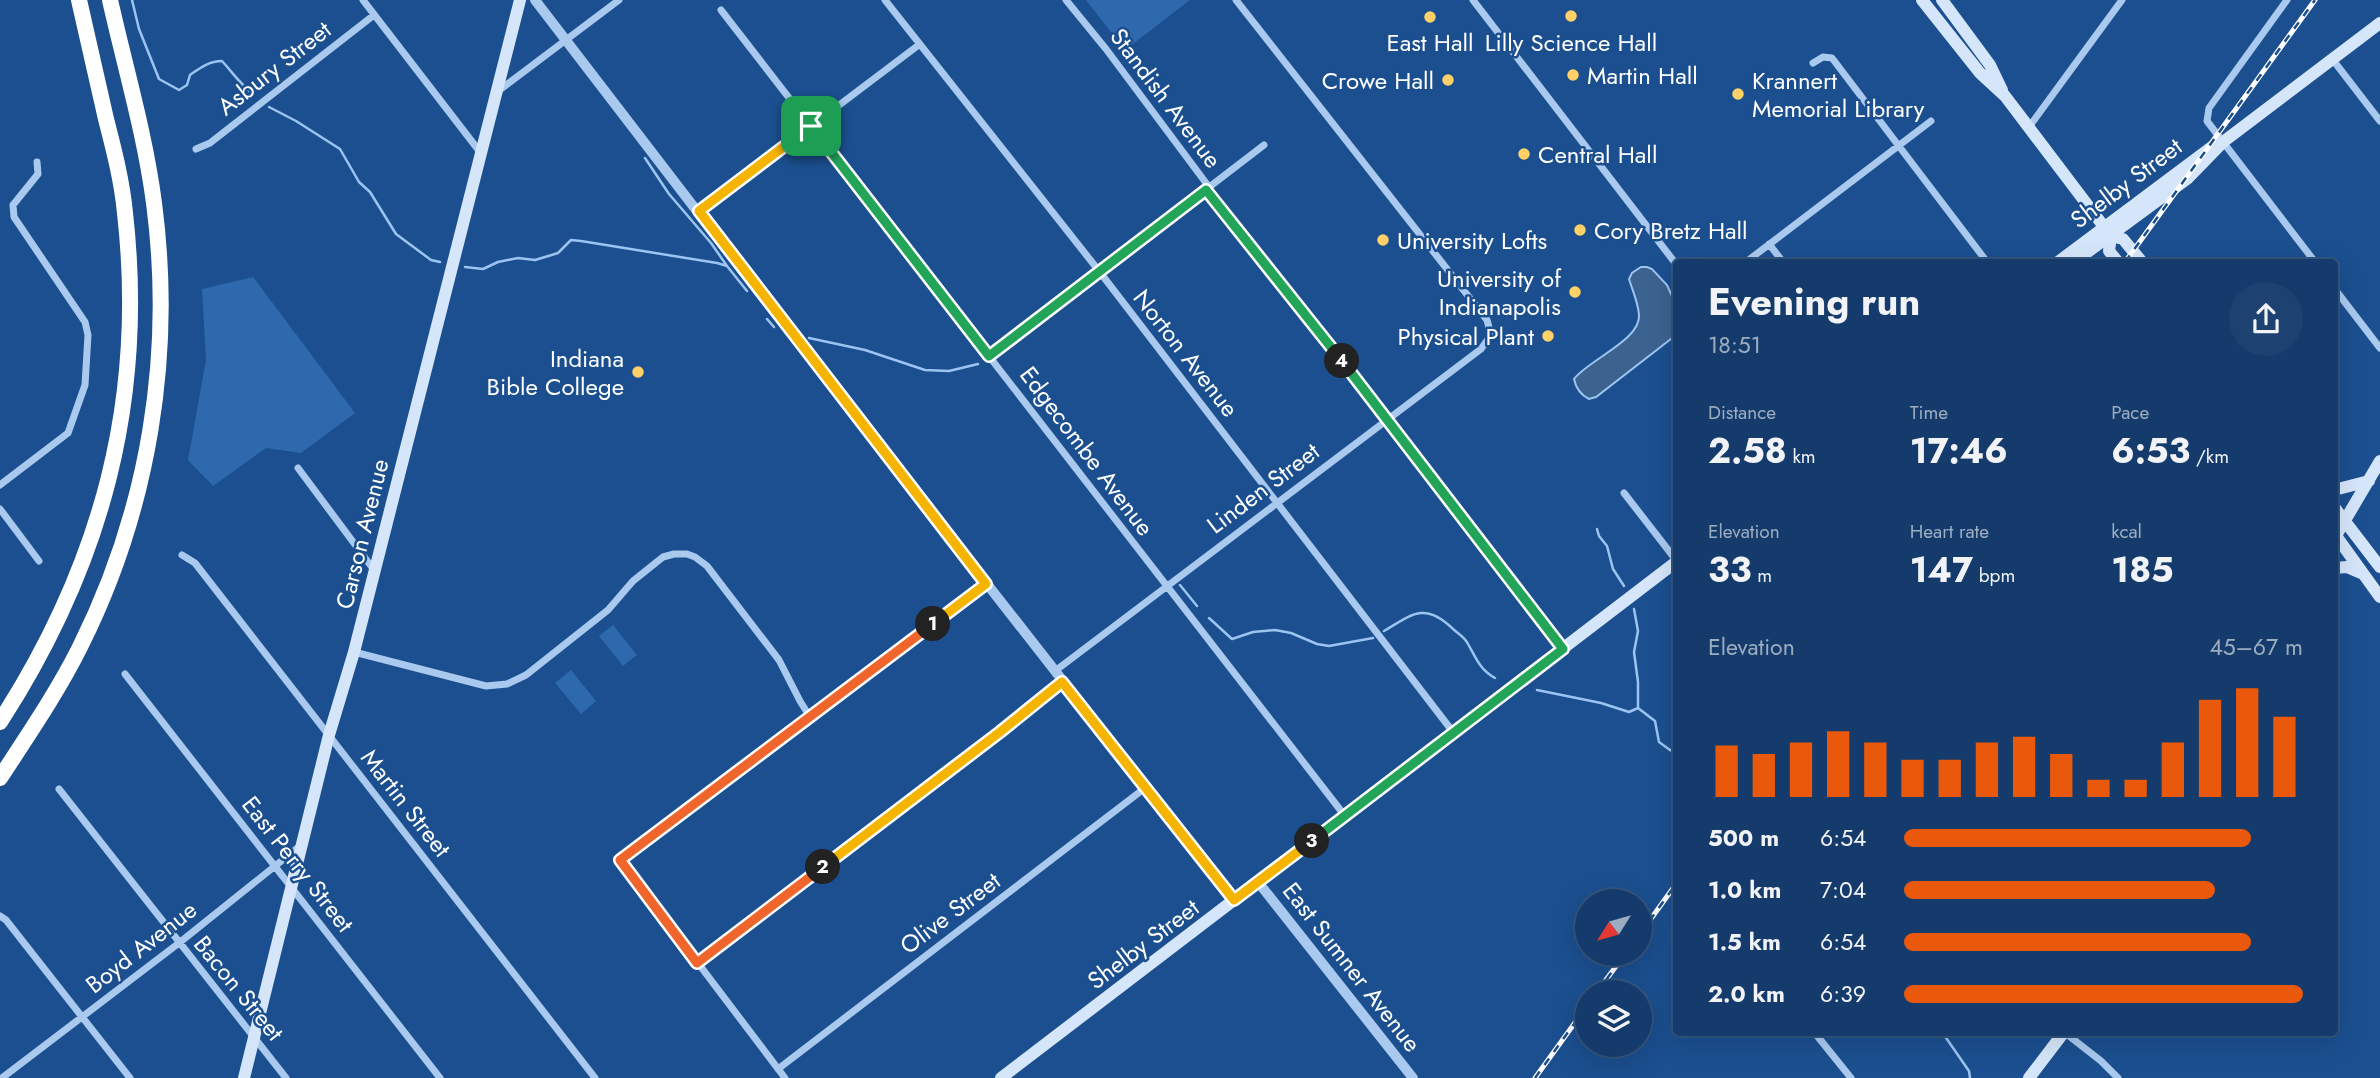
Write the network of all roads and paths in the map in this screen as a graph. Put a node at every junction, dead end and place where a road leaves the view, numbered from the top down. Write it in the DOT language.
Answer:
graph roads {
  1 [pos="79,0"];
  2 [pos="110,0"];
  3 [pos="363,0"];
  4 [pos="520,0"];
  5 [pos="535,0"];
  6 [pos="619,0"];
  7 [pos="886,0"];
  8 [pos="1066,0"];
  9 [pos="1236,0"];
  10 [pos="1473,0"];
  11 [pos="1922,0"];
  12 [pos="1942,0"];
  13 [pos="2287,0"];
  14 [pos="2117,2"];
  15 [pos="721,10"];
  16 [pos="374,15"];
  17 [pos="2380,23"];
  18 [pos="567,40"];
  19 [pos="920,44"];
  20 [pos="2333,60"];
  21 [pos="1813,63"];
  22 [pos="497,93"];
  23 [pos="2005,96"];
  24 [pos="1931,121"];
  25 [pos="2380,121"];
  26 [pos="811,126"];
  27 [pos="2029,127"];
  28 [pos="2223,142"];
  29 [pos="1264,145"];
  30 [pos="1899,146"];
  31 [pos="196,149"];
  32 [pos="481,152"];
  33 [pos="37,162"];
  34 [pos="1208,189"];
  35 [pos="699,211"];
  36 [pos="2107,231"];
  37 [pos="1769,244"];
  38 [pos="1750,259"];
  39 [pos="1781,259"];
  40 [pos="1985,259"];
  41 [pos="2063,259"];
  42 [pos="2077,259"];
  43 [pos="2116,259"];
  44 [pos="2140,259"];
  45 [pos="2313,259"];
  46 [pos="1673,260"];
  47 [pos="1099,271"];
  48 [pos="2338,293"];
  49 [pos="2380,348"];
  50 [pos="989,356"];
  51 [pos="1387,418"];
  52 [pos="2380,461"];
  53 [pos="298,468"];
  54 [pos="2369,481"];
  55 [pos="0,485"];
  56 [pos="2338,489"];
  57 [pos="1624,493"];
  58 [pos="1276,502"];
  59 [pos="0,509"];
  60 [pos="2338,512"];
  61 [pos="2345,521"];
  62 [pos="2338,532"];
  63 [pos="2338,540"];
  64 [pos="182,555"];
  65 [pos="1673,557"];
  66 [pos="39,561"];
  67 [pos="1673,563"];
  68 [pos="2380,567"];
  69 [pos="2338,568"];
  70 [pos="374,570"];
  71 [pos="2362,574"];
  72 [pos="986,584"];
  73 [pos="1166,586"];
  74 [pos="2380,597"];
  75 [pos="1563,649"];
  76 [pos="354,652"];
  77 [pos="1055,671"];
  78 [pos="125,674"];
  79 [pos="1062,682"];
  80 [pos="810,716"];
  81 [pos="0,722"];
  82 [pos="1453,733"];
  83 [pos="329,735"];
  84 [pos="0,778"];
  85 [pos="1145,788"];
  86 [pos="58,789"];
  87 [pos="1345,816"];
  88 [pos="302,845"];
  89 [pos="276,865"];
  90 [pos="1258,882"];
  91 [pos="291,885"];
  92 [pos="1234,900"];
  93 [pos="0,916"];
  94 [pos="179,943"];
  95 [pos="697,963"];
  96 [pos="82,1017"];
  97 [pos="1817,1036"];
  98 [pos="2061,1036"];
  99 [pos="2069,1036"];
  100 [pos="254,1037"];
  101 [pos="778,1069"];
  102 [pos="2,1078"];
  103 [pos="130,1078"];
  104 [pos="244,1078"];
  105 [pos="286,1078"];
  106 [pos="440,1078"];
  107 [pos="595,1078"];
  108 [pos="785,1078"];
  109 [pos="1001,1078"];
  110 [pos="1413,1078"];
  111 [pos="1850,1078"];
  112 [pos="2029,1078"];
  113 [pos="2118,1078"];
  1 -- 81 [label="highway"];
  2 -- 84 [label="highway"];
  3 -- 16 [label="street"];
  4 -- 22 [label="main road, Carson Avenue"];
  5 -- 18 [label="street"];
  6 -- 18 [label="street"];
  7 -- 19 [label="street, Norton Avenue"];
  8 -- 34 [label="street, Standish Avenue"];
  9 -- 51 [label="street, Linden Street"];
  10 -- 46 [label="street"];
  11 -- 23 [label="main road"];
  12 -- 23 [label="main road"];
  13 -- 28 [label="street"];
  14 -- 27 [label="street"];
  15 -- 26 [label="street, Edgecombe Avenue"];
  16 -- 31 [label="street, Asbury Street"];
  16 -- 32 [label="street"];
  17 -- 20 [label="main road, Shelby Street"];
  18 -- 22 [label="street"];
  18 -- 35 [label="street"];
  19 -- 26 [label="street"];
  19 -- 47 [label="street, Norton Avenue"];
  20 -- 25 [label="street"];
  20 -- 28 [label="main road, Shelby Street"];
  21 -- 30 [label="street"];
  22 -- 32 [label="main road, Carson Avenue"];
  23 -- 27 [label="main road"];
  24 -- 30 [label="street"];
  26 -- 35 [label="street"];
  26 -- 50 [label="street, Edgecombe Avenue"];
  27 -- 36 [label="main road"];
  28 -- 36 [label="main road, Shelby Street"];
  28 -- 45 [label="street"];
  29 -- 34 [label="street"];
  30 -- 37 [label="street"];
  30 -- 40 [label="street"];
  32 -- 70 [label="main road, Carson Avenue"];
  33 -- 55 [label="street"];
  34 -- 47 [label="street"];
  34 -- 51 [label="street, Standish Avenue"];
  35 -- 72 [label="street"];
  36 -- 41 [label="main road, Shelby Street"];
  36 -- 42 [label="main road, Shelby Street"];
  36 -- 43 [label="main road"];
  36 -- 44 [label="main road"];
  37 -- 38 [label="street"];
  37 -- 39 [label="street"];
  47 -- 50 [label="street"];
  47 -- 58 [label="street, Norton Avenue"];
  48 -- 49 [label="street"];
  50 -- 73 [label="street, Edgecombe Avenue"];
  51 -- 58 [label="street, Linden Street"];
  51 -- 75 [label="street, Standish Avenue"];
  52 -- 54 [label="main road"];
  53 -- 70 [label="street"];
  54 -- 56 [label="main road"];
  54 -- 61 [label="main road"];
  57 -- 65 [label="street"];
  58 -- 73 [label="street, Linden Street"];
  58 -- 82 [label="street, Norton Avenue"];
  59 -- 66 [label="street"];
  60 -- 61 [label="main road"];
  61 -- 62 [label="main road"];
  61 -- 68 [label="main road"];
  63 -- 71 [label="main road"];
  64 -- 83 [label="street, Martin Street"];
  67 -- 75 [label="main road, Shelby Street"];
  69 -- 71 [label="main road"];
  70 -- 76 [label="main road, Carson Avenue"];
  71 -- 74 [label="main road"];
  72 -- 77 [label="street"];
  72 -- 80 [label="street"];
  73 -- 77 [label="street, Linden Street"];
  73 -- 87 [label="street, Edgecombe Avenue"];
  75 -- 82 [label="main road, Shelby Street"];
  76 -- 80 [label="street"];
  76 -- 83 [label="main road, Carson Avenue"];
  77 -- 79 [label="street"];
  78 -- 89 [label="street, East Perry Street"];
  79 -- 85 [label="street"];
  79 -- 95 [label="street"];
  80 -- 95 [label="street"];
  82 -- 87 [label="main road, Shelby Street"];
  83 -- 88 [label="main road, Carson Avenue"];
  83 -- 107 [label="street, Martin Street"];
  85 -- 92 [label="street"];
  85 -- 101 [label="street, Olive Street"];
  86 -- 94 [label="street, Bacon Street"];
  87 -- 90 [label="main road, Shelby Street"];
  88 -- 89 [label="street, Boyd Avenue"];
  88 -- 91 [label="main road, Carson Avenue"];
  89 -- 91 [label="street, East Perry Street"];
  89 -- 94 [label="street, Boyd Avenue"];
  90 -- 92 [label="main road, Shelby Street"];
  90 -- 110 [label="street, East Sumner Avenue"];
  91 -- 100 [label="main road, Carson Avenue"];
  91 -- 106 [label="street, East Perry Street"];
  92 -- 109 [label="main road, Shelby Street"];
  93 -- 96 [label="street"];
  94 -- 96 [label="street, Boyd Avenue"];
  94 -- 100 [label="street, Bacon Street"];
  95 -- 101 [label="street"];
  96 -- 102 [label="street, Boyd Avenue"];
  96 -- 103 [label="street"];
  97 -- 111 [label="street"];
  98 -- 112 [label="main road"];
  99 -- 113 [label="street"];
  100 -- 104 [label="main road, Carson Avenue"];
  100 -- 105 [label="street, Bacon Street"];
  101 -- 108 [label="street"];
}
